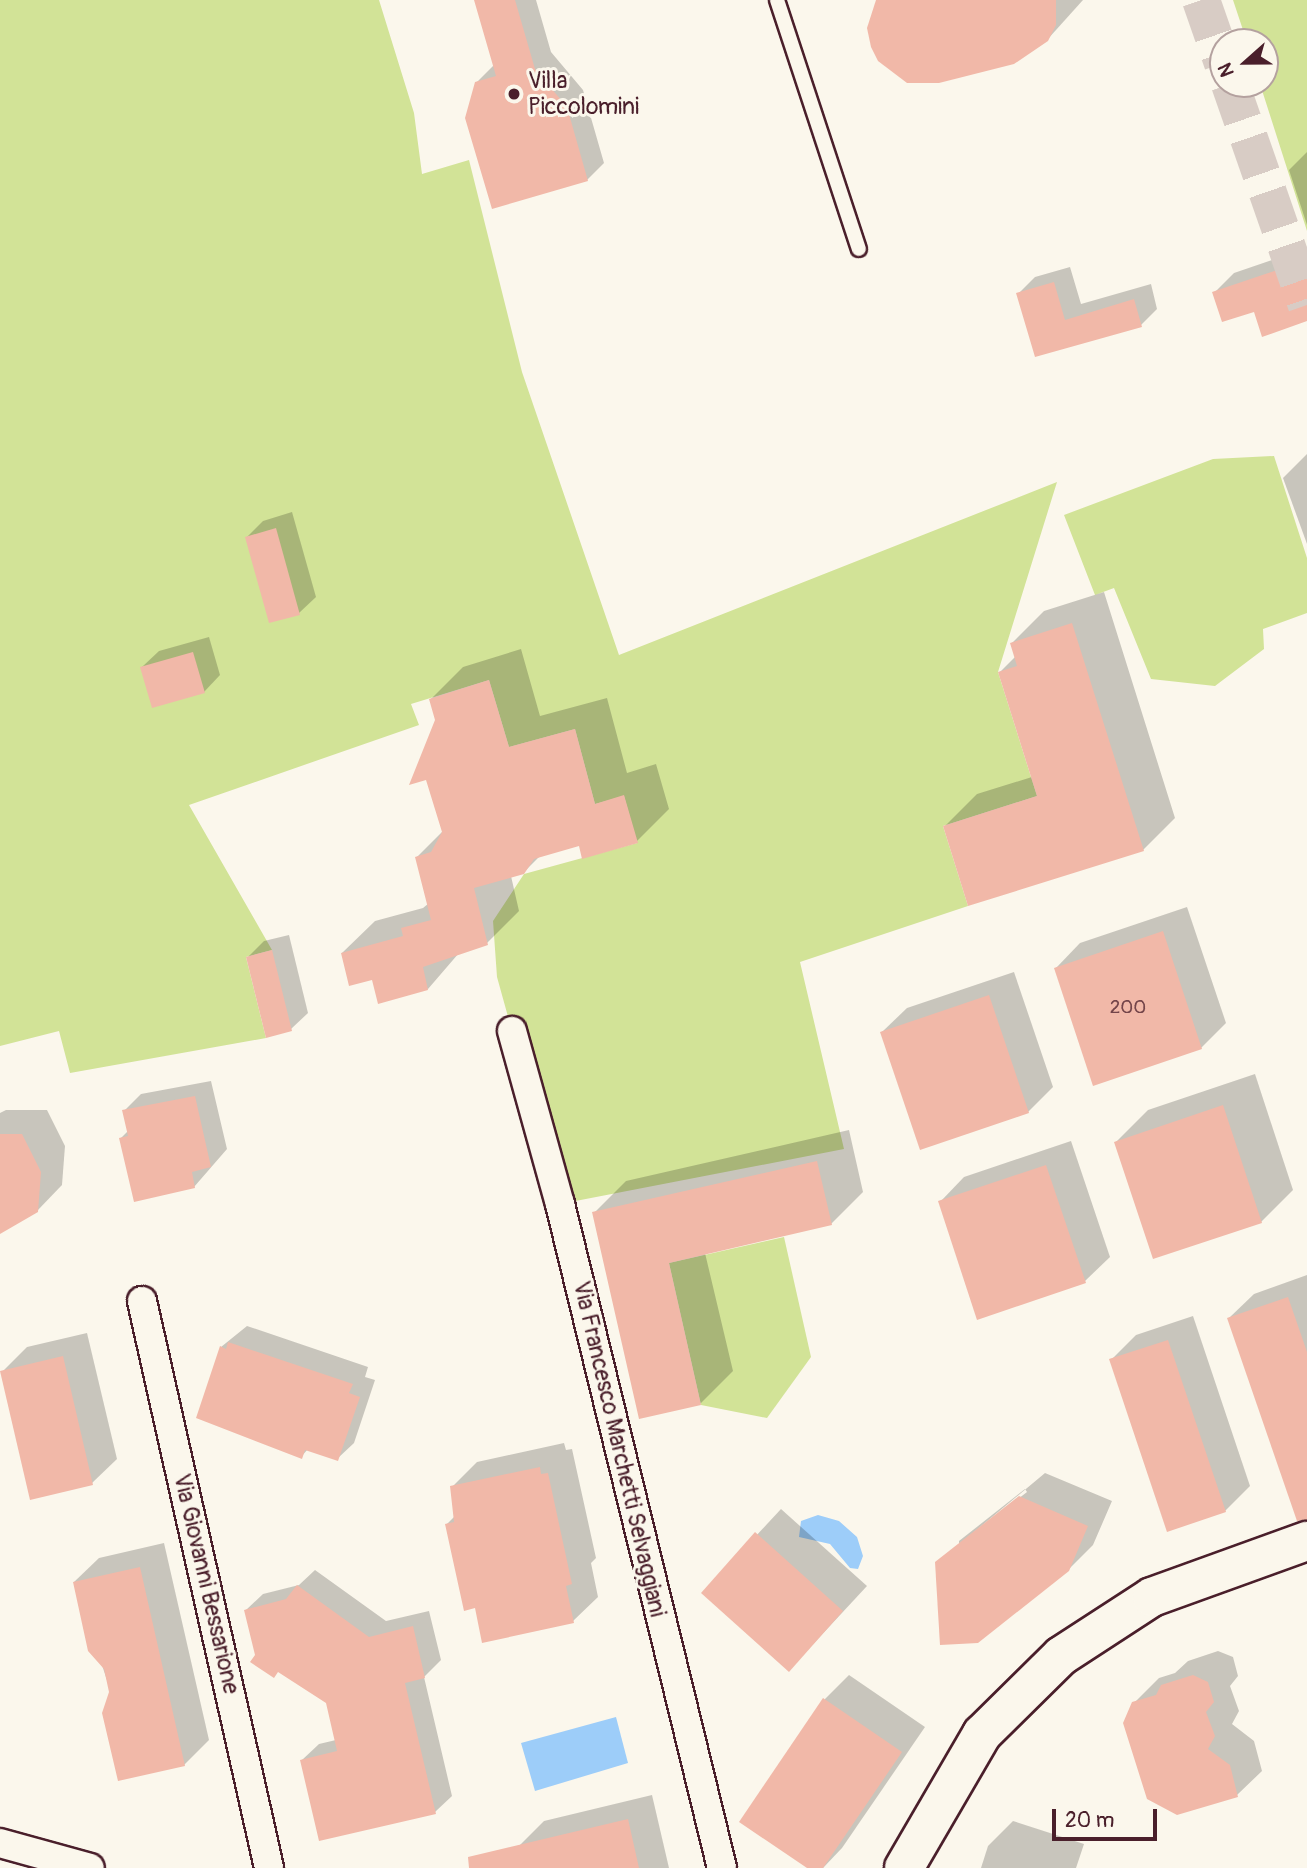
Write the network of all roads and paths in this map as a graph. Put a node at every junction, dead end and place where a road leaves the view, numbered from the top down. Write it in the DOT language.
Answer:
graph roads {
  1 [pos="777,0"];
  2 [pos="859,249"];
  3 [pos="512,1031"];
  4 [pos="142,1301"];
  5 [pos="1307,1541"];
  6 [pos="0,1843"];
  7 [pos="90,1868"];
  8 [pos="270,1868"];
  9 [pos="722,1868"];
  10 [pos="904,1868"];
  1 -- 2 [label="lane"];
  3 -- 9 [label="street, Via Francesco Marchetti Selvaggiani"];
  4 -- 8 [label="street, Via Giovanni Bessarione"];
  5 -- 10 [label="main road"];
  6 -- 7 [label="street"];
}
